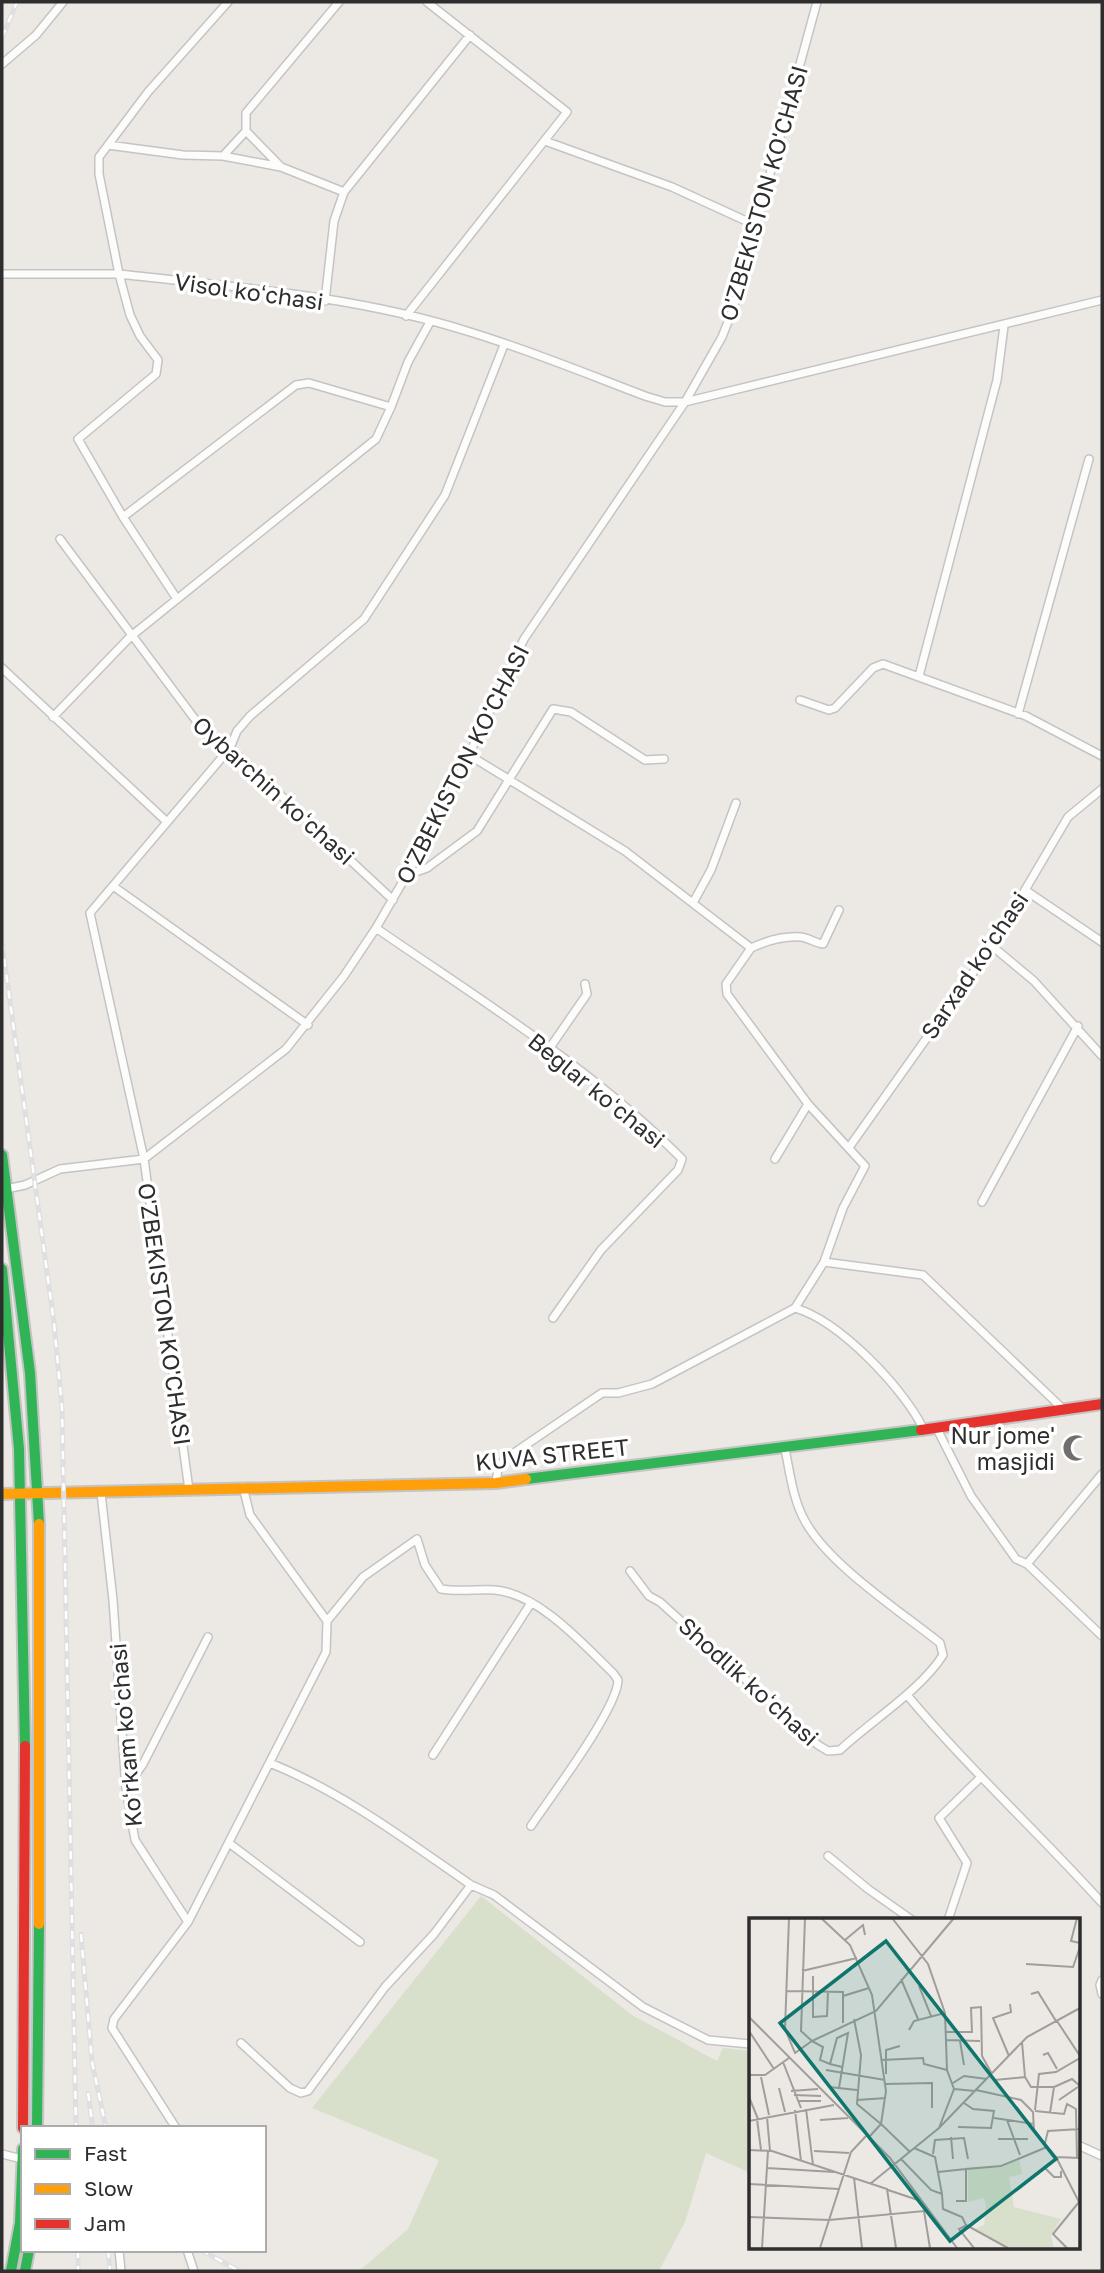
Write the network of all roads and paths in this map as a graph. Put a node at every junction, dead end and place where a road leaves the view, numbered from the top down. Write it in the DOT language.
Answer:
graph roads {
  1 [pos="63,2"];
  2 [pos="228,2"];
  3 [pos="339,2"];
  4 [pos="427,2"];
  5 [pos="817,2"];
  6 [pos="470,35"];
  7 [pos="2,64"];
  8 [pos="246,131"];
  9 [pos="545,141"];
  10 [pos="108,145"];
  11 [pos="223,156"];
  12 [pos="281,167"];
  13 [pos="344,192"];
  14 [pos="755,225"];
  15 [pos="2,274"];
  16 [pos="119,274"];
  17 [pos="325,300"];
  18 [pos="1102,300"];
  19 [pos="406,316"];
  20 [pos="430,322"];
  21 [pos="1004,326"];
  22 [pos="504,345"];
  23 [pos="685,402"];
  24 [pos="391,407"];
  25 [pos="1090,459"];
  26 [pos="123,517"];
  27 [pos="60,539"];
  28 [pos="177,599"];
  29 [pos="130,637"];
  30 [pos="2,667"];
  31 [pos="919,676"];
  32 [pos="800,700"];
  33 [pos="1018,714"];
  34 [pos="53,717"];
  35 [pos="230,748"];
  36 [pos="469,755"];
  37 [pos="1102,756"];
  38 [pos="664,760"];
  39 [pos="508,779"];
  40 [pos="1102,789"];
  41 [pos="736,803"];
  42 [pos="166,821"];
  43 [pos="410,874"];
  44 [pos="113,886"];
  45 [pos="1025,890"];
  46 [pos="393,900"];
  47 [pos="694,901"];
  48 [pos="839,911"];
  49 [pos="376,928"];
  50 [pos="1102,942"];
  51 [pos="992,946"];
  52 [pos="751,948"];
  53 [pos="585,984"];
  54 [pos="308,1025"];
  55 [pos="1077,1026"];
  56 [pos="549,1049"];
  57 [pos="1102,1056"];
  58 [pos="808,1104"];
  59 [pos="849,1146"];
  60 [pos="2,1155"];
  61 [pos="775,1158"];
  62 [pos="144,1159"];
  63 [pos="2,1161"];
  64 [pos="6,1189"];
  65 [pos="982,1202"];
  66 [pos="824,1262"];
  67 [pos="2,1269"];
  68 [pos="795,1308"];
  69 [pos="553,1318"];
  70 [pos="1102,1404"];
  71 [pos="1062,1408"];
  72 [pos="936,1427"];
  73 [pos="923,1428"];
  74 [pos="786,1449"];
  75 [pos="1102,1474"];
  76 [pos="496,1483"];
  77 [pos="243,1487"];
  78 [pos="189,1490"];
  79 [pos="101,1493"];
  80 [pos="2,1494"];
  81 [pos="23,1494"];
  82 [pos="38,1495"];
  83 [pos="1027,1564"];
  84 [pos="630,1571"];
  85 [pos="531,1603"];
  86 [pos="327,1621"];
  87 [pos="1102,1636"];
  88 [pos="208,1637"];
  89 [pos="907,1695"];
  90 [pos="433,1755"];
  91 [pos="271,1763"];
  92 [pos="981,1777"];
  93 [pos="126,1789"];
  94 [pos="531,1826"];
  95 [pos="229,1843"];
  96 [pos="828,1856"];
  97 [pos="25,1880"];
  98 [pos="39,1880"];
  99 [pos="471,1885"];
  100 [pos="1102,1903"];
  101 [pos="909,1918"];
  102 [pos="949,1918"];
  103 [pos="188,1922"];
  104 [pos="360,1942"];
  105 [pos="1102,1980"];
  106 [pos="1102,1994"];
  107 [pos="241,2043"];
  108 [pos="749,2044"];
  109 [pos="23,2079"];
  110 [pos="37,2079"];
  111 [pos="23,2126"];
  112 [pos="37,2126"];
  113 [pos="175,2126"];
  114 [pos="1080,2146"];
  115 [pos="2,2154"];
  116 [pos="1102,2156"];
  117 [pos="21,2158"];
  118 [pos="21,2190"];
  119 [pos="29,2252"];
  120 [pos="119,2252"];
  121 [pos="186,2252"];
  122 [pos="11,2271"];
  123 [pos="25,2271"];
  124 [pos="121,2271"];
  125 [pos="194,2271"];
  1 -- 7 [label="street"];
  2 -- 10 [label="street"];
  3 -- 8 [label="street"];
  4 -- 6 [label="street"];
  5 -- 14 [label="street, O'ZBEKISTON KO'CHASI"];
  6 -- 9 [label="street"];
  6 -- 13 [label="street"];
  8 -- 11 [label="street"];
  8 -- 12 [label="street"];
  9 -- 14 [label="street"];
  9 -- 19 [label="street"];
  10 -- 11 [label="street"];
  10 -- 16 [label="street"];
  11 -- 12 [label="street"];
  12 -- 13 [label="street"];
  13 -- 17 [label="street"];
  14 -- 23 [label="street, O'ZBEKISTON KO'CHASI"];
  15 -- 16 [label="street, Visol koʻchasi"];
  16 -- 17 [label="street, Visol koʻchasi"];
  16 -- 26 [label="street"];
  17 -- 19 [label="street, Visol koʻchasi"];
  18 -- 21 [label="street"];
  19 -- 20 [label="street, Visol koʻchasi"];
  20 -- 22 [label="street, Visol koʻchasi"];
  20 -- 24 [label="street"];
  21 -- 23 [label="street"];
  21 -- 31 [label="street"];
  22 -- 23 [label="street, Visol koʻchasi"];
  22 -- 35 [label="street"];
  23 -- 36 [label="street, O'ZBEKISTON KO'CHASI"];
  24 -- 26 [label="street"];
  24 -- 28 [label="street"];
  25 -- 33 [label="street"];
  26 -- 28 [label="street"];
  27 -- 29 [label="street, Oybarchin koʻchasi"];
  28 -- 29 [label="street"];
  29 -- 34 [label="street"];
  29 -- 35 [label="street, Oybarchin koʻchasi"];
  30 -- 34 [label="street"];
  31 -- 32 [label="street"];
  31 -- 33 [label="street"];
  33 -- 37 [label="street"];
  34 -- 42 [label="street"];
  35 -- 42 [label="street"];
  35 -- 46 [label="street, Oybarchin koʻchasi"];
  36 -- 39 [label="street"];
  36 -- 43 [label="street, O'ZBEKISTON KO'CHASI"];
  38 -- 39 [label="street"];
  39 -- 43 [label="street"];
  39 -- 47 [label="street"];
  40 -- 45 [label="street, Sarxad koʻchasi"];
  41 -- 47 [label="street"];
  42 -- 44 [label="street"];
  43 -- 46 [label="street, O'ZBEKISTON KO'CHASI"];
  44 -- 54 [label="street"];
  44 -- 62 [label="street"];
  45 -- 50 [label="street"];
  45 -- 51 [label="street, Sarxad koʻchasi"];
  46 -- 49 [label="street, O'ZBEKISTON KO'CHASI"];
  47 -- 52 [label="street"];
  48 -- 52 [label="street"];
  49 -- 54 [label="street, O'ZBEKISTON KO'CHASI"];
  49 -- 56 [label="street, Beglar koʻchasi"];
  51 -- 55 [label="street"];
  51 -- 59 [label="street, Sarxad koʻchasi"];
  52 -- 58 [label="street"];
  53 -- 56 [label="street"];
  54 -- 62 [label="street, O'ZBEKISTON KO'CHASI"];
  55 -- 57 [label="street"];
  55 -- 65 [label="street"];
  56 -- 69 [label="street, Beglar koʻchasi"];
  58 -- 59 [label="street"];
  58 -- 61 [label="street"];
  59 -- 66 [label="street"];
  60 -- 63 [label="main road"];
  62 -- 64 [label="street"];
  62 -- 78 [label="street, O'ZBEKISTON KO'CHASI"];
  63 -- 64 [label="main road"];
  64 -- 82 [label="main road"];
  66 -- 68 [label="street"];
  66 -- 71 [label="street"];
  67 -- 81 [label="main road"];
  68 -- 73 [label="street"];
  68 -- 76 [label="street"];
  70 -- 71 [label="main road, KUVA STREET"];
  71 -- 72 [label="main road, KUVA STREET"];
  72 -- 73 [label="main road, KUVA STREET"];
  72 -- 83 [label="street"];
  73 -- 74 [label="main road, KUVA STREET"];
  74 -- 76 [label="main road, KUVA STREET"];
  74 -- 89 [label="street, Shodlik koʻchasi"];
  75 -- 83 [label="street"];
  76 -- 77 [label="main road, KUVA STREET"];
  77 -- 78 [label="main road, KUVA STREET"];
  77 -- 86 [label="street"];
  78 -- 79 [label="main road, KUVA STREET"];
  79 -- 82 [label="main road, KUVA STREET"];
  79 -- 93 [label="street, Koʻrkam koʻchasi"];
  80 -- 81 [label="main road, KUVA STREET"];
  81 -- 82 [label="main road, KUVA STREET"];
  81 -- 97 [label="main road"];
  82 -- 98 [label="main road"];
  83 -- 87 [label="street"];
  84 -- 89 [label="street, Shodlik koʻchasi"];
  85 -- 86 [label="street"];
  85 -- 90 [label="street"];
  85 -- 94 [label="street"];
  86 -- 91 [label="street"];
  88 -- 93 [label="street"];
  89 -- 92 [label="street"];
  91 -- 95 [label="street"];
  91 -- 99 [label="street"];
  92 -- 100 [label="street"];
  92 -- 102 [label="street"];
  93 -- 103 [label="street, Koʻrkam koʻchasi"];
  95 -- 103 [label="street"];
  95 -- 104 [label="street"];
  96 -- 101 [label="street"];
  97 -- 98 [label="main road"];
  97 -- 109 [label="main road"];
  98 -- 110 [label="main road"];
  99 -- 107 [label="street"];
  99 -- 108 [label="street"];
  103 -- 113 [label="street"];
  105 -- 106 [label="street"];
  109 -- 110 [label="main road"];
  109 -- 111 [label="main road"];
  110 -- 112 [label="main road"];
  114 -- 116 [label="street"];
  115 -- 117 [label="street"];
  118 -- 122 [label="main road"];
  119 -- 123 [label="main road"];
  120 -- 124 [label="street"];
  121 -- 125 [label="street"];
}
